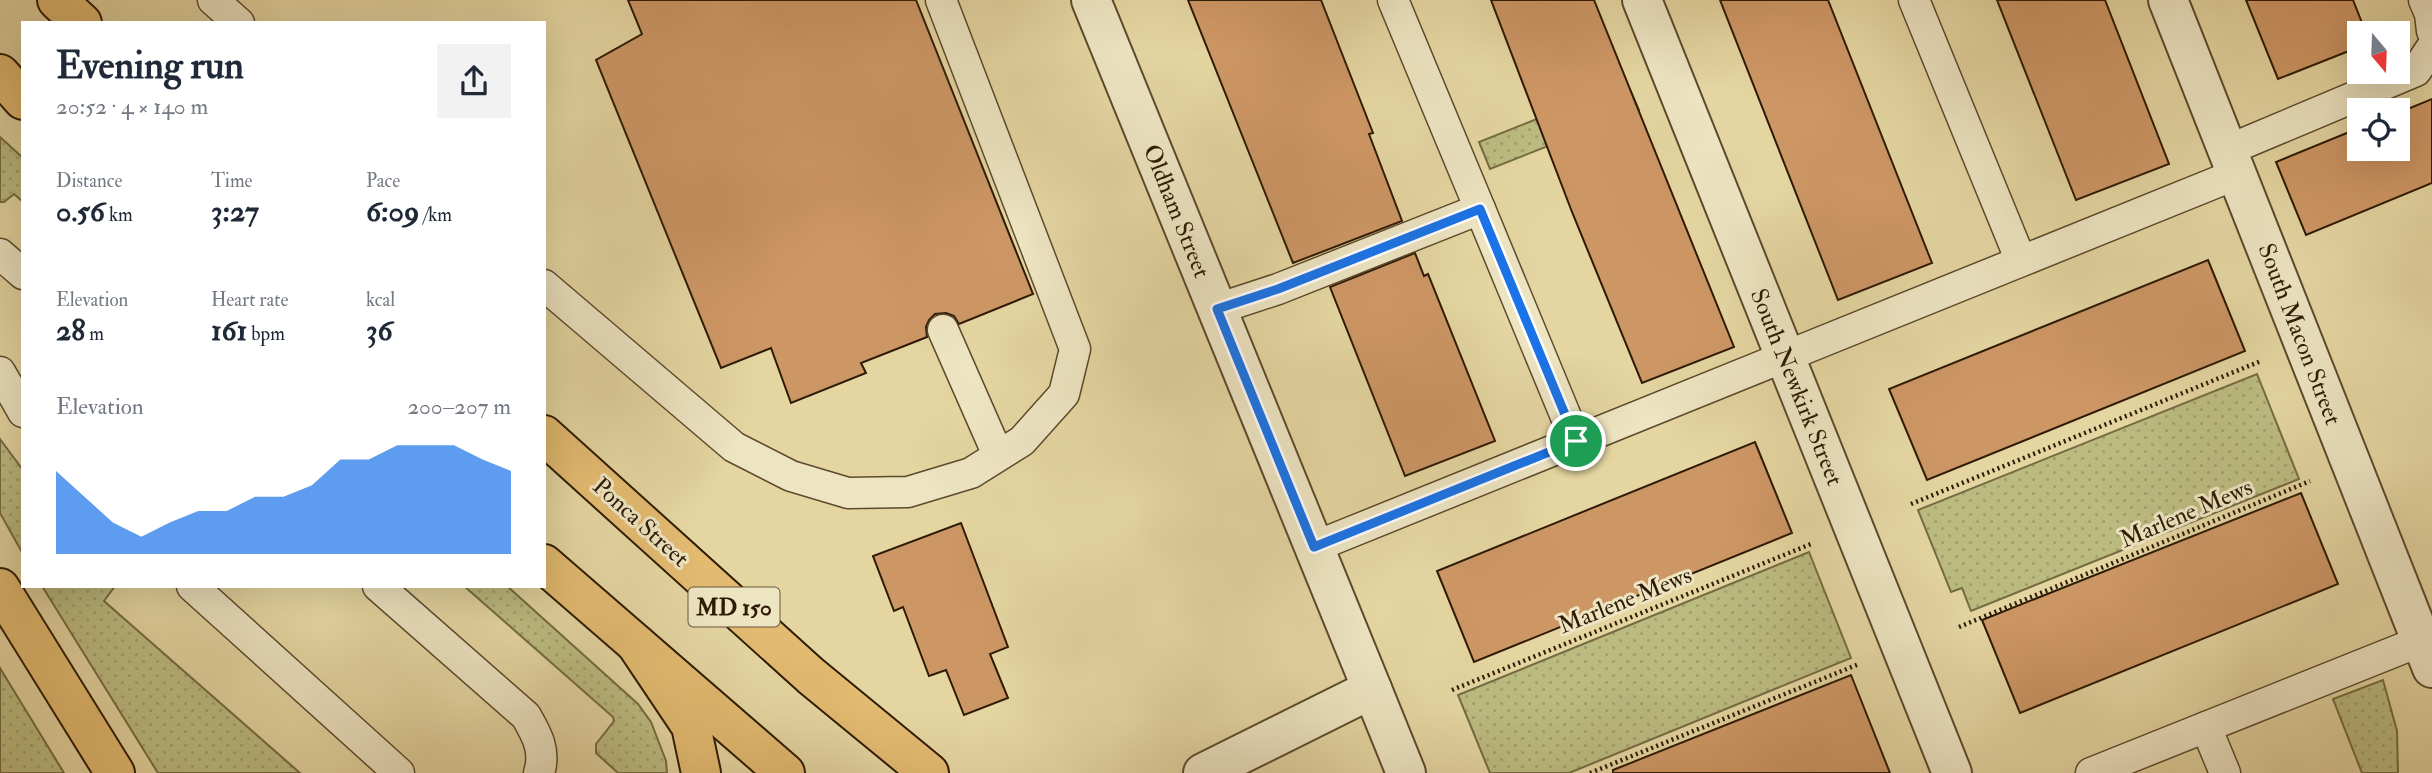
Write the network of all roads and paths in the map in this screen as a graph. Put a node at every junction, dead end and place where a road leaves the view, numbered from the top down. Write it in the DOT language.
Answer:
graph roads {
  1 [pos="57,0"];
  2 [pos="213,0"];
  3 [pos="941,0"];
  4 [pos="1091,0"];
  5 [pos="1393,0"];
  6 [pos="1642,0"];
  7 [pos="1914,0"];
  8 [pos="2168,0"];
  9 [pos="2424,0"];
  10 [pos="80,21"];
  11 [pos="237,21"];
  12 [pos="2432,31"];
  13 [pos="2432,47"];
  14 [pos="0,74"];
  15 [pos="21,98"];
  16 [pos="2233,162"];
  17 [pos="1480,209"];
  18 [pos="0,254"];
  19 [pos="2021,261"];
  20 [pos="21,272"];
  21 [pos="546,287"];
  22 [pos="1217,309"];
  23 [pos="943,330"];
  24 [pos="1784,357"];
  25 [pos="2262,360"];
  26 [pos="0,372"];
  27 [pos="21,409"];
  28 [pos="546,437"];
  29 [pos="1576,441"];
  30 [pos="998,455"];
  31 [pos="2311,480"];
  32 [pos="1911,504"];
  33 [pos="1812,543"];
  34 [pos="1314,547"];
  35 [pos="546,566"];
  36 [pos="0,588"];
  37 [pos="194,588"];
  38 [pos="380,588"];
  39 [pos="1959,627"];
  40 [pos="636,644"];
  41 [pos="2427,655"];
  42 [pos="1860,664"];
  43 [pos="1372,689"];
  44 [pos="1452,690"];
  45 [pos="2206,727"];
  46 [pos="115,773"];
  47 [pos="400,773"];
  48 [pos="539,773"];
  49 [pos="701,773"];
  50 [pos="785,773"];
  51 [pos="929,773"];
  52 [pos="1203,773"];
  53 [pos="1406,773"];
  54 [pos="1590,773"];
  55 [pos="1952,773"];
  56 [pos="2091,773"];
  57 [pos="2225,773"];
  1 -- 10 [label="main road"];
  2 -- 11 [label="lane"];
  3 -- 30 [label="lane"];
  4 -- 22 [label="street, Oldham Street"];
  5 -- 17 [label="lane"];
  6 -- 24 [label="street, South Newkirk Street"];
  7 -- 19 [label="lane"];
  8 -- 16 [label="street, South Macon Street"];
  9 -- 12 [label="lane"];
  13 -- 16 [label="lane"];
  14 -- 15 [label="main road"];
  16 -- 19 [label="lane"];
  16 -- 41 [label="street, South Macon Street"];
  17 -- 22 [label="lane"];
  17 -- 29 [label="lane"];
  18 -- 20 [label="lane"];
  19 -- 24 [label="lane"];
  21 -- 30 [label="lane"];
  22 -- 34 [label="street, Oldham Street"];
  23 -- 30 [label="lane"];
  24 -- 29 [label="lane"];
  24 -- 55 [label="street, South Newkirk Street"];
  25 -- 32 [label="path"];
  26 -- 27 [label="lane"];
  28 -- 51 [label="main road, Ponca Street / MD 150"];
  29 -- 34 [label="lane"];
  31 -- 39 [label="path, Marlene Mews"];
  33 -- 44 [label="path, Marlene Mews"];
  34 -- 43 [label="street, Oldham Street"];
  35 -- 40 [label="main road"];
  36 -- 46 [label="main road"];
  37 -- 47 [label="lane"];
  38 -- 48 [label="lane"];
  40 -- 49 [label="main road"];
  40 -- 50 [label="main road"];
  41 -- 45 [label="lane"];
  42 -- 54 [label="path"];
  43 -- 52 [label="street"];
  43 -- 53 [label="street, Oldham Street"];
  45 -- 56 [label="lane"];
  45 -- 57 [label="lane"];
}
